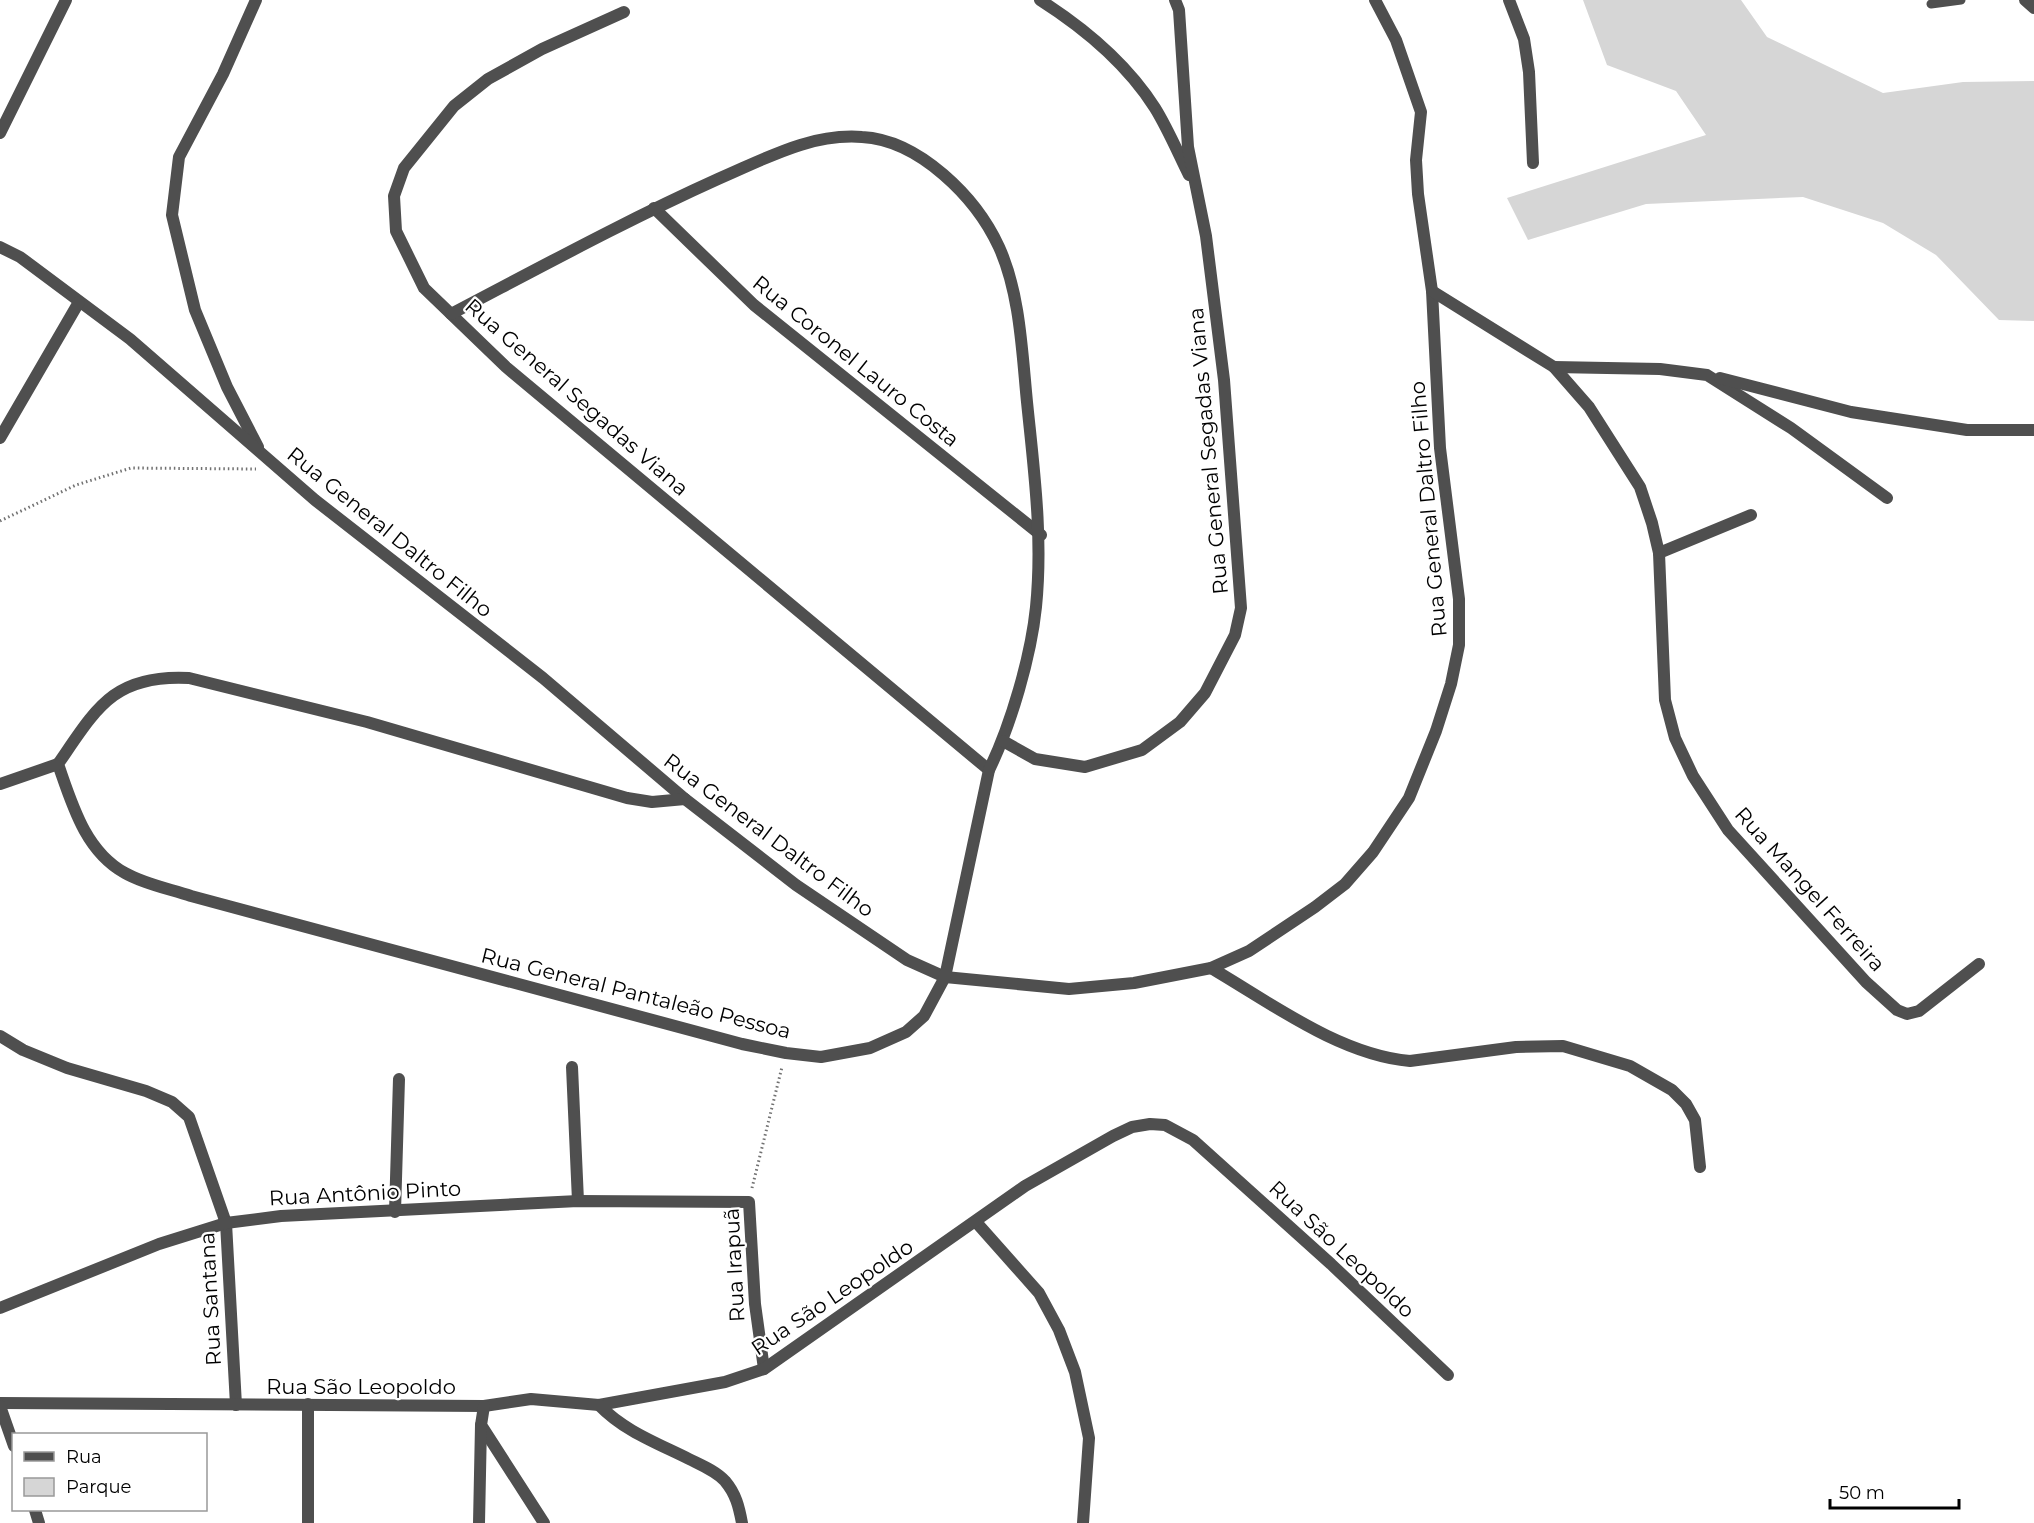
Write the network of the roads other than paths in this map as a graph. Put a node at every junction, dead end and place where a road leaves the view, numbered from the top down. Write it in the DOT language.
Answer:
graph roads {
  1 [pos="66,0"];
  2 [pos="256,0"];
  3 [pos="1040,0"];
  4 [pos="1175,0"];
  5 [pos="1375,0"];
  6 [pos="1509,0"];
  7 [pos="1961,0"];
  8 [pos="2025,0"];
  9 [pos="1931,4"];
  10 [pos="2034,8"];
  11 [pos="624,12"];
  12 [pos="0,133"];
  13 [pos="1533,163"];
  14 [pos="1194,184"];
  15 [pos="654,208"];
  16 [pos="0,247"];
  17 [pos="1432,291"];
  18 [pos="79,302"];
  19 [pos="451,314"];
  20 [pos="1554,367"];
  21 [pos="1707,375"];
  22 [pos="2034,430"];
  23 [pos="0,438"];
  24 [pos="261,453"];
  25 [pos="1887,498"];
  26 [pos="1751,515"];
  27 [pos="1041,535"];
  28 [pos="1659,553"];
  29 [pos="1003,741"];
  30 [pos="58,764"];
  31 [pos="989,770"];
  32 [pos="0,784"];
  33 [pos="685,799"];
  34 [pos="1979,964"];
  35 [pos="1211,968"];
  36 [pos="945,977"];
  37 [pos="0,1036"];
  38 [pos="572,1067"];
  39 [pos="399,1079"];
  40 [pos="1700,1167"];
  41 [pos="578,1202"];
  42 [pos="749,1202"];
  43 [pos="395,1212"];
  44 [pos="976,1222"];
  45 [pos="226,1223"];
  46 [pos="0,1308"];
  47 [pos="764,1369"];
  48 [pos="1448,1375"];
  49 [pos="0,1404"];
  50 [pos="308,1404"];
  51 [pos="236,1405"];
  52 [pos="599,1405"];
  53 [pos="484,1406"];
  54 [pos="481,1425"];
  55 [pos="12,1440"];
  56 [pos="308,1523"];
  57 [pos="479,1523"];
  58 [pos="544,1523"];
  59 [pos="742,1523"];
  60 [pos="1083,1523"];
  1 -- 12 [label="street"];
  2 -- 24 [label="street"];
  3 -- 14 [label="street, Rua General Segadas Viana"];
  4 -- 14 [label="street, Rua General Segadas Viana"];
  5 -- 17 [label="street, Rua General Daltro Filho"];
  6 -- 13 [label="street"];
  7 -- 9 [label="lane"];
  8 -- 10 [label="street"];
  11 -- 19 [label="street, Rua General Segadas Viana"];
  14 -- 29 [label="street, Rua General Segadas Viana"];
  15 -- 19 [label="street, Rua General Pantaleão Pessoa"];
  15 -- 27 [label="street, Rua Coronel Lauro Costa"];
  15 -- 27 [label="street, Rua General Pantaleão Pessoa"];
  16 -- 18 [label="street, Rua General Daltro Filho"];
  17 -- 20 [label="street, Rua Mangel Ferreira"];
  17 -- 35 [label="street, Rua General Daltro Filho"];
  18 -- 23 [label="street"];
  18 -- 24 [label="street, Rua General Daltro Filho"];
  19 -- 31 [label="street, Rua General Segadas Viana"];
  20 -- 21 [label="street"];
  20 -- 28 [label="street, Rua Mangel Ferreira"];
  21 -- 22 [label="street"];
  21 -- 25 [label="street"];
  24 -- 33 [label="street, Rua General Daltro Filho"];
  26 -- 28 [label="street"];
  27 -- 29 [label="street, Rua General Pantaleão Pessoa"];
  28 -- 34 [label="street, Rua Mangel Ferreira"];
  29 -- 31 [label="street, Rua General Pantaleão Pessoa"];
  30 -- 32 [label="street"];
  30 -- 33 [label="street"];
  30 -- 36 [label="street, Rua General Pantaleão Pessoa"];
  31 -- 36 [label="street, Rua General Pantaleão Pessoa"];
  33 -- 36 [label="street, Rua General Daltro Filho"];
  35 -- 36 [label="street, Rua General Daltro Filho"];
  35 -- 40 [label="street"];
  37 -- 45 [label="street, Rua Santana"];
  38 -- 41 [label="street"];
  39 -- 43 [label="street"];
  41 -- 42 [label="street, Rua Antônio Pinto"];
  41 -- 43 [label="street, Rua Antônio Pinto"];
  42 -- 47 [label="street, Rua Irapuã"];
  43 -- 45 [label="street, Rua Antônio Pinto"];
  44 -- 47 [label="street, Rua São Leopoldo"];
  44 -- 48 [label="street, Rua São Leopoldo"];
  44 -- 60 [label="street"];
  45 -- 46 [label="street, Rua Antônio Pinto"];
  45 -- 51 [label="street, Rua Santana"];
  47 -- 52 [label="street, Rua São Leopoldo"];
  49 -- 51 [label="street, Rua São Leopoldo"];
  49 -- 55 [label="street"];
  50 -- 51 [label="street, Rua São Leopoldo"];
  50 -- 53 [label="street, Rua São Leopoldo"];
  50 -- 56 [label="street"];
  52 -- 53 [label="street, Rua São Leopoldo"];
  52 -- 59 [label="street"];
  53 -- 54 [label="street"];
  54 -- 57 [label="street"];
  54 -- 58 [label="street"];
}
